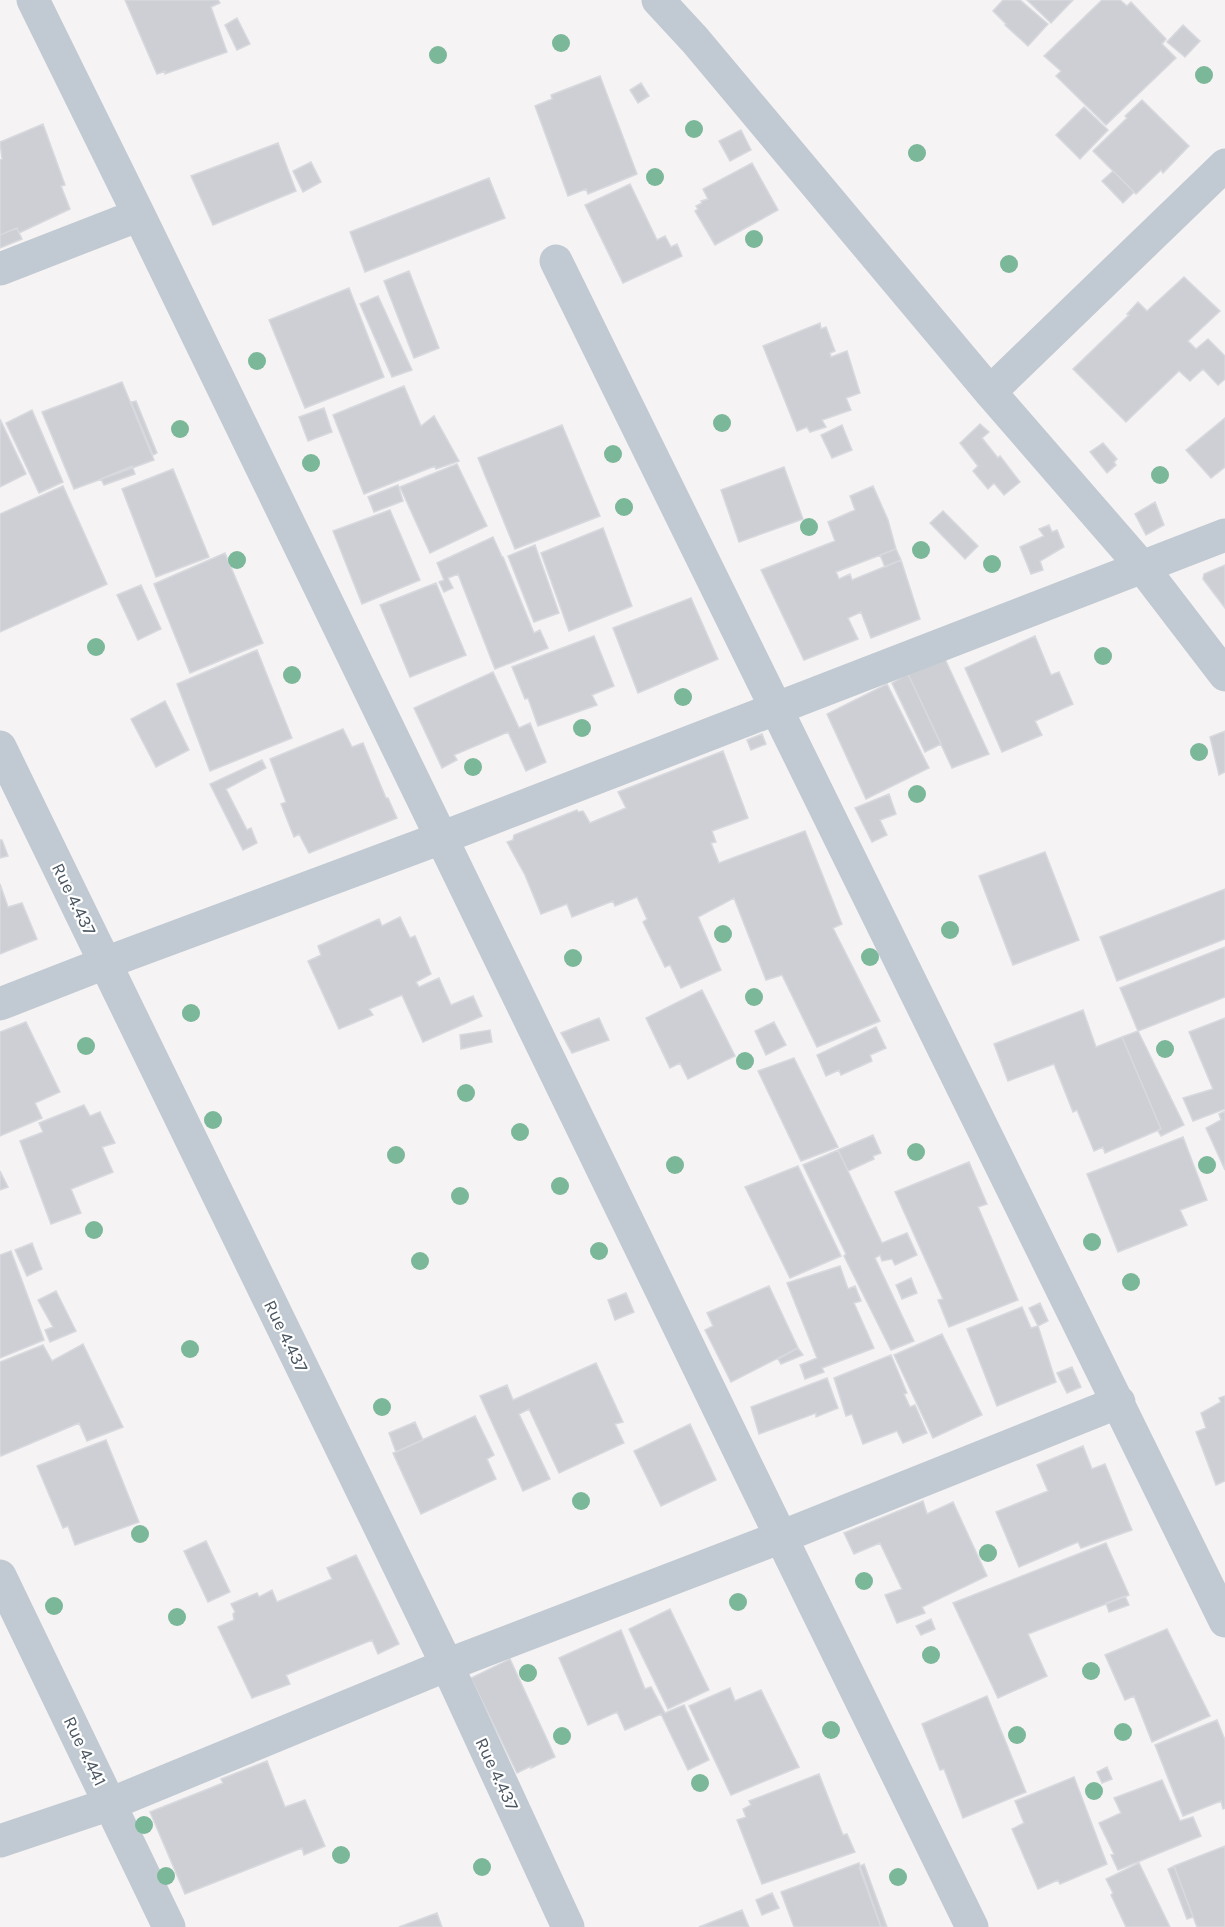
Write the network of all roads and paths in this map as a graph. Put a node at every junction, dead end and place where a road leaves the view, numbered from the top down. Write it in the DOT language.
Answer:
graph roads {
  1 [pos="33,0"];
  2 [pos="658,0"];
  3 [pos="1225,165"];
  4 [pos="139,215"];
  5 [pos="556,261"];
  6 [pos="0,269"];
  7 [pos="990,392"];
  8 [pos="1225,535"];
  9 [pos="1143,568"];
  10 [pos="1225,675"];
  11 [pos="777,708"];
  12 [pos="0,747"];
  13 [pos="441,838"];
  14 [pos="105,963"];
  15 [pos="0,1004"];
  16 [pos="1119,1402"];
  17 [pos="781,1537"];
  18 [pos="0,1576"];
  19 [pos="1225,1621"];
  20 [pos="447,1665"];
  21 [pos="110,1804"];
  22 [pos="0,1841"];
  23 [pos="169,1927"];
  24 [pos="568,1927"];
  25 [pos="972,1927"];
  1 -- 4 [label="street"];
  2 -- 7 [label="street"];
  3 -- 7 [label="street"];
  4 -- 6 [label="street"];
  4 -- 13 [label="street"];
  5 -- 11 [label="street"];
  7 -- 9 [label="street"];
  8 -- 9 [label="street"];
  9 -- 10 [label="street"];
  9 -- 11 [label="street"];
  11 -- 13 [label="street"];
  11 -- 16 [label="street"];
  12 -- 14 [label="street, Rue 4.437"];
  13 -- 14 [label="street"];
  13 -- 17 [label="street"];
  14 -- 15 [label="street"];
  14 -- 20 [label="street, Rue 4.437"];
  16 -- 17 [label="street"];
  16 -- 19 [label="street"];
  17 -- 20 [label="street"];
  17 -- 25 [label="street"];
  18 -- 21 [label="street, Rue 4.441"];
  20 -- 21 [label="street"];
  20 -- 24 [label="street, Rue 4.437"];
  21 -- 22 [label="street"];
  21 -- 23 [label="street, Rue 4.441"];
}
